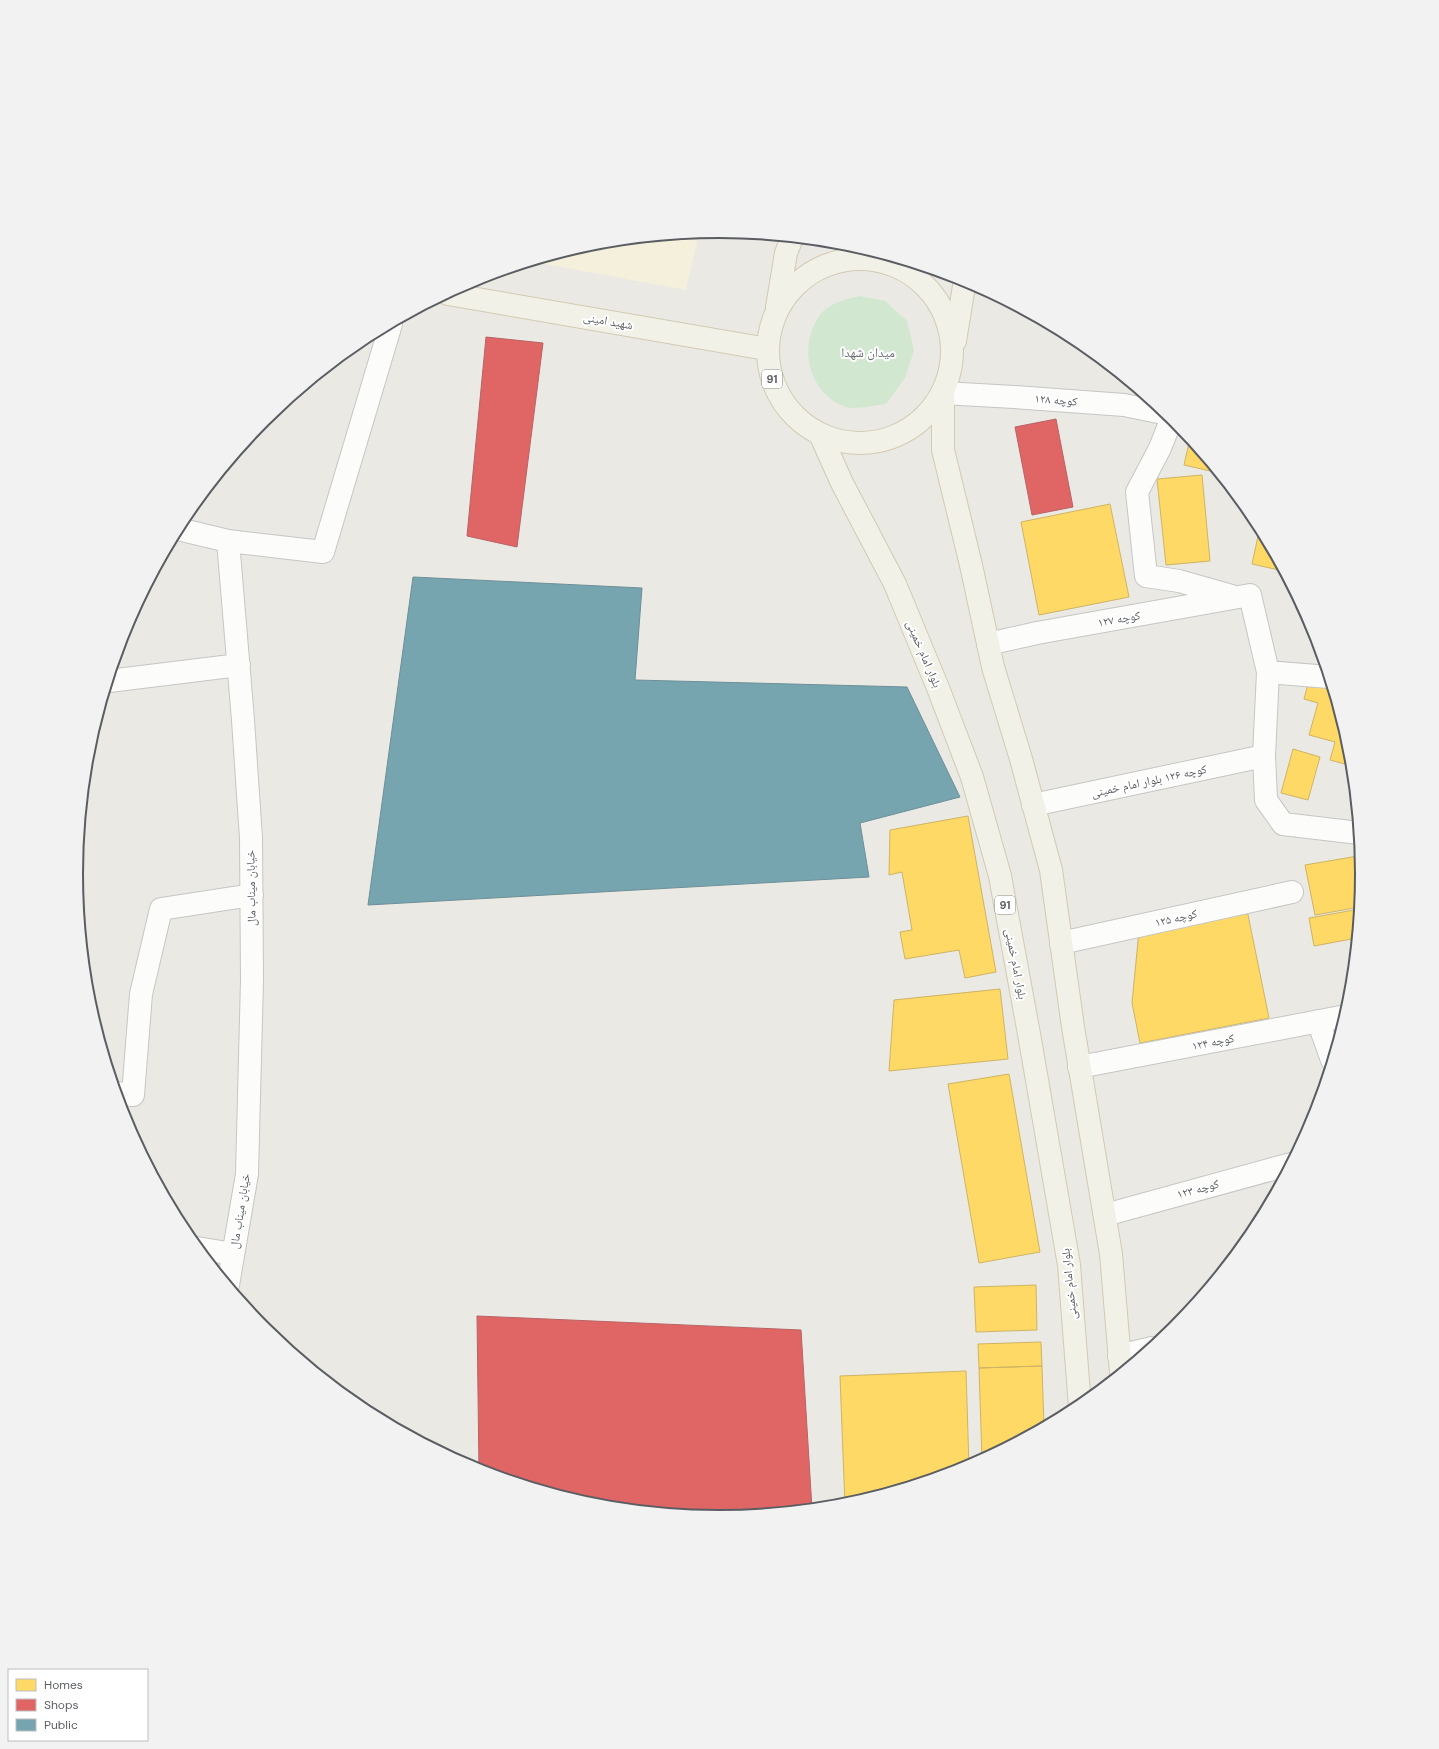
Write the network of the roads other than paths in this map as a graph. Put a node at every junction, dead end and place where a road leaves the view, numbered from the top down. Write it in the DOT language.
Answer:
graph roads {
  1 [pos="790,242"];
  2 [pos="964,286"];
  3 [pos="456,295"];
  4 [pos="777,311"];
  5 [pos="389,331"];
  6 [pos="767,349"];
  7 [pos="953,354"];
  8 [pos="943,394"];
  9 [pos="1156,412"];
  10 [pos="1170,424"];
  11 [pos="820,434"];
  12 [pos="184,530"];
  13 [pos="228,541"];
  14 [pos="1244,596"];
  15 [pos="988,644"];
  16 [pos="239,665"];
  17 [pos="1268,672"];
  18 [pos="1324,677"];
  19 [pos="114,680"];
  20 [pos="1264,756"];
  21 [pos="1033,805"];
  22 [pos="1355,833"];
  23 [pos="1292,892"];
  24 [pos="252,895"];
  25 [pos="1061,943"];
  26 [pos="1339,1017"];
  27 [pos="1318,1022"];
  28 [pos="1330,1054"];
  29 [pos="1079,1067"];
  30 [pos="122,1094"];
  31 [pos="1285,1166"];
  32 [pos="1105,1215"];
  33 [pos="206,1249"];
  34 [pos="233,1254"];
  35 [pos="229,1279"];
  36 [pos="1132,1359"];
  37 [pos="1120,1365"];
  38 [pos="1079,1399"];
  1 -- 4 [label="main road, 91"];
  2 -- 7 [label="main road, 91"];
  3 -- 6 [label="main road, شهید امینی"];
  4 -- 6 [label="main road, 91"];
  4 -- 7 [label="main road, 91"];
  5 -- 13 [label="street"];
  6 -- 11 [label="main road, 91"];
  7 -- 8 [label="main road, 91"];
  8 -- 9 [label="street, کوچه ۱۲۸"];
  8 -- 11 [label="main road, 91"];
  8 -- 15 [label="main road, 91"];
  10 -- 14 [label="street"];
  11 -- 38 [label="main road, بلوار امام خمینی / 91"];
  12 -- 13 [label="street"];
  13 -- 16 [label="street, خیابان میناب مال"];
  14 -- 15 [label="street, کوچه ۱۲۷"];
  14 -- 17 [label="street"];
  15 -- 21 [label="main road, 91"];
  16 -- 19 [label="street"];
  16 -- 24 [label="street, خیابان میناب مال"];
  17 -- 18 [label="street"];
  17 -- 20 [label="street"];
  20 -- 21 [label="street, کوچه ۱۲۶ بلوار امام خمینی"];
  20 -- 22 [label="street"];
  21 -- 25 [label="main road, 91"];
  23 -- 25 [label="street, کوچه ۱۲۵"];
  24 -- 30 [label="street"];
  24 -- 34 [label="street, خیابان میناب مال"];
  25 -- 29 [label="main road, 91"];
  26 -- 27 [label="street, کوچه ۱۲۴"];
  27 -- 28 [label="street"];
  27 -- 29 [label="street, کوچه ۱۲۴"];
  29 -- 32 [label="main road, 91"];
  31 -- 32 [label="street, کوچه ۱۲۳"];
  32 -- 37 [label="main road, 91"];
  33 -- 34 [label="street"];
  34 -- 35 [label="street, خیابان میناب مال"];
  36 -- 37 [label="street"];
}
